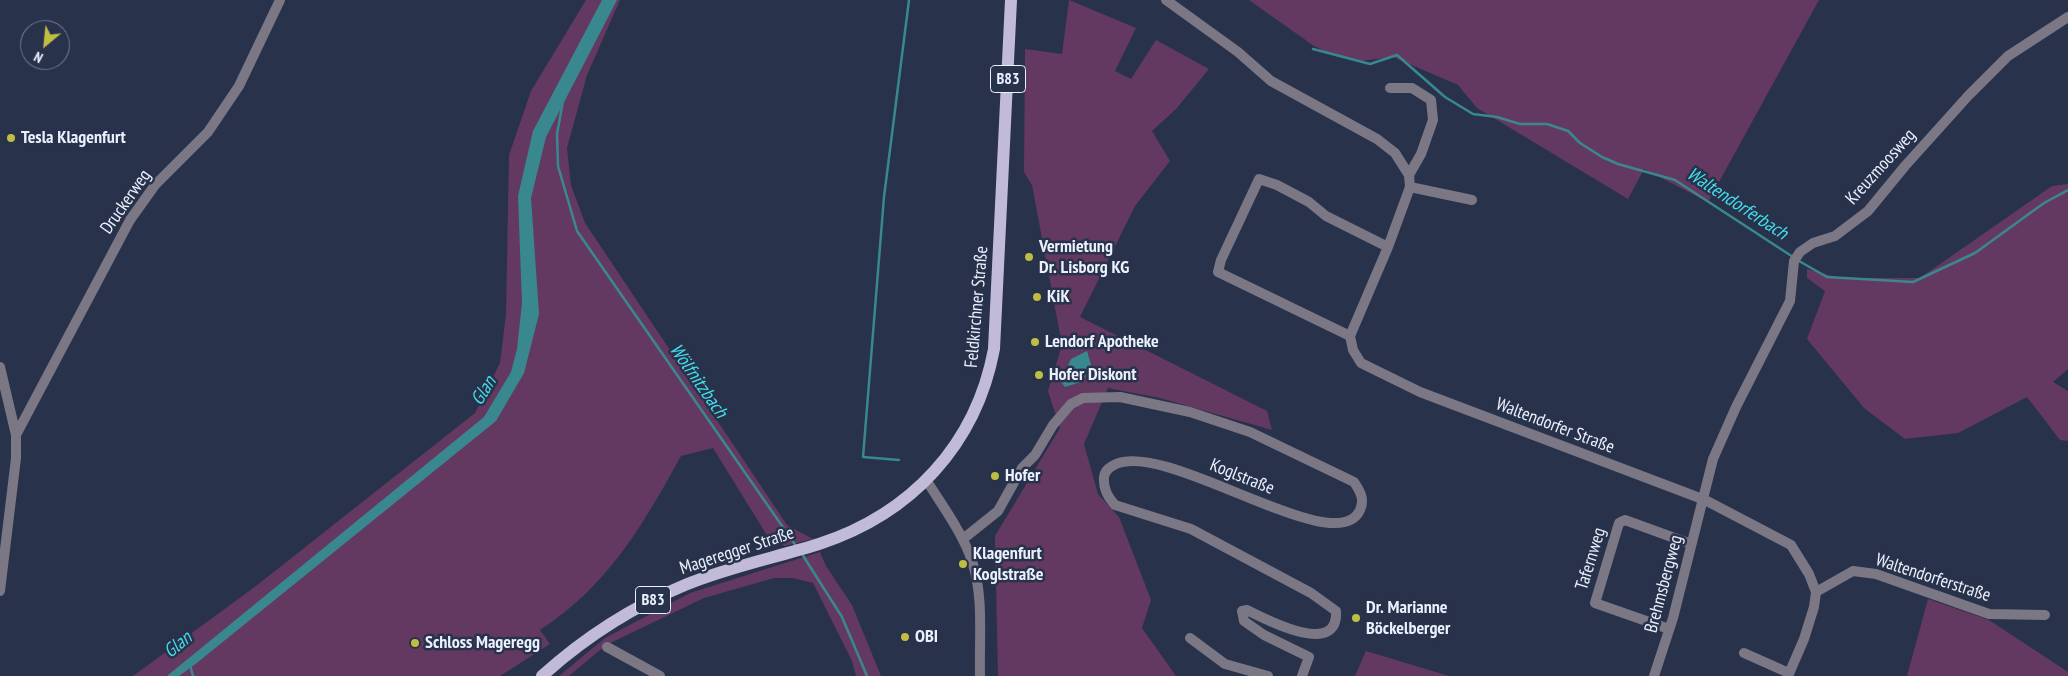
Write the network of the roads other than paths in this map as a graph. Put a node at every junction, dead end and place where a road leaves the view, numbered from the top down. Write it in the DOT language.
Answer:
graph roads {
  1 [pos="280,0"];
  2 [pos="1011,0"];
  3 [pos="1166,0"];
  4 [pos="2068,17"];
  5 [pos="1390,88"];
  6 [pos="1409,175"];
  7 [pos="1410,187"];
  8 [pos="1472,200"];
  9 [pos="1388,247"];
  10 [pos="1350,336"];
  11 [pos="0,367"];
  12 [pos="16,434"];
  13 [pos="927,481"];
  14 [pos="1705,500"];
  15 [pos="963,539"];
  16 [pos="1690,544"];
  17 [pos="0,591"];
  18 [pos="1816,592"];
  19 [pos="2045,615"];
  20 [pos="1669,629"];
  21 [pos="1190,638"];
  22 [pos="607,647"];
  23 [pos="1744,653"];
  24 [pos="1788,675"];
  25 [pos="542,676"];
  26 [pos="660,676"];
  27 [pos="980,676"];
  28 [pos="1268,676"];
  29 [pos="1302,676"];
  30 [pos="1654,676"];
  1 -- 12 [label="street, Druckerweg"];
  2 -- 13 [label="main road, Feldkirchner Straße / B83"];
  3 -- 6 [label="street"];
  4 -- 14 [label="street, Kreuzmoosweg"];
  5 -- 6 [label="street"];
  6 -- 7 [label="street"];
  7 -- 8 [label="street"];
  7 -- 9 [label="street"];
  9 -- 10 [label="street"];
  9 -- 10 [label="street"];
  10 -- 14 [label="street, Waltendorfer Straße"];
  11 -- 12 [label="street"];
  12 -- 17 [label="street"];
  13 -- 15 [label="street"];
  13 -- 25 [label="main road, Mageregger Straße / B83"];
  14 -- 16 [label="street, Brehmsbergweg"];
  14 -- 18 [label="street, Waltendorfer Straße"];
  15 -- 27 [label="street"];
  15 -- 29 [label="street, Koglstraße"];
  16 -- 20 [label="street, Brehmsbergweg"];
  16 -- 20 [label="street, Tafernweg"];
  18 -- 19 [label="street, Waltendorferstraße"];
  18 -- 24 [label="street"];
  20 -- 30 [label="street, Brehmsbergweg"];
  21 -- 28 [label="street"];
  22 -- 26 [label="street"];
  23 -- 24 [label="street"];
}
